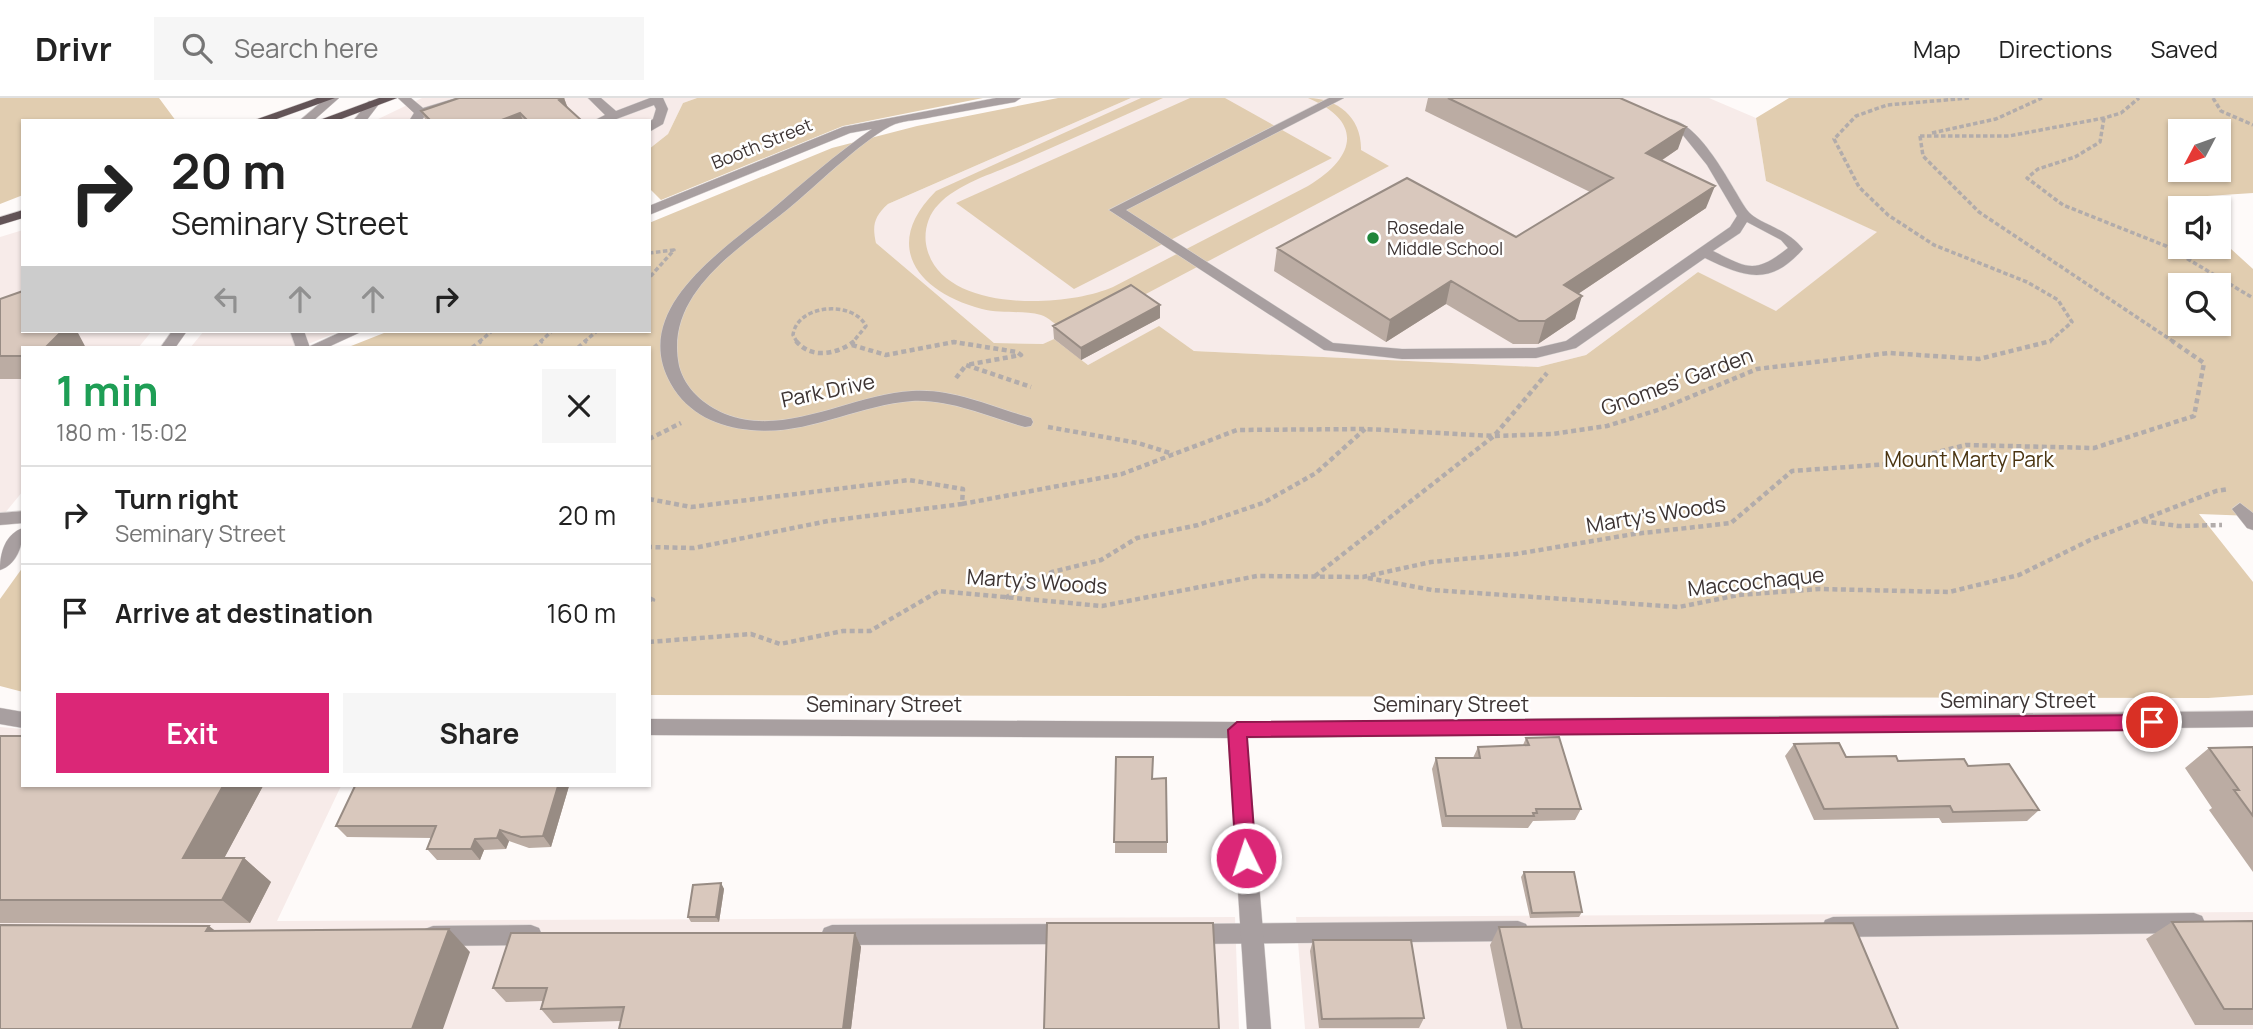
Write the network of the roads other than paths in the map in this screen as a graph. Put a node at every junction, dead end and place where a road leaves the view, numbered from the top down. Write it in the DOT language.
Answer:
graph roads {
  1 [pos="331,98"];
  2 [pos="391,98"];
  3 [pos="404,98"];
  4 [pos="468,98"];
  5 [pos="594,98"];
  6 [pos="1015,98"];
  7 [pos="1338,98"];
  8 [pos="657,99"];
  9 [pos="373,104"];
  10 [pos="1651,114"];
  11 [pos="614,116"];
  12 [pos="418,117"];
  13 [pos="264,119"];
  14 [pos="307,119"];
  15 [pos="329,119"];
  16 [pos="361,119"];
  17 [pos="605,119"];
  18 [pos="892,121"];
  19 [pos="651,127"];
  20 [pos="651,210"];
  21 [pos="1744,216"];
  22 [pos="1704,252"];
  23 [pos="351,333"];
  24 [pos="318,346"];
  25 [pos="1026,422"];
  26 [pos="21,517"];
  27 [pos="0,519"];
  28 [pos="21,537"];
  29 [pos="0,563"];
  30 [pos="0,716"];
  31 [pos="2253,719"];
  32 [pos="21,720"];
  33 [pos="651,727"];
  34 [pos="1237,730"];
  35 [pos="2211,923"];
  36 [pos="1808,928"];
  37 [pos="1544,931"];
  38 [pos="1098,934"];
  39 [pos="1168,934"];
  40 [pos="1251,934"];
  41 [pos="556,935"];
  42 [pos="807,935"];
  43 [pos="417,936"];
  44 [pos="1259,1029"];
  1 -- 13 [label="main road"];
  1 -- 14 [label="street"];
  2 -- 9 [label="main road"];
  3 -- 12 [label="street"];
  4 -- 12 [label="street"];
  5 -- 11 [label="street"];
  6 -- 18 [label="street, Booth Street"];
  7 -- 22 [label="street"];
  8 -- 11 [label="street"];
  8 -- 19 [label="street"];
  9 -- 15 [label="main road"];
  9 -- 16 [label="street"];
  10 -- 21 [label="street"];
  11 -- 17 [label="street"];
  18 -- 20 [label="street, Booth Street"];
  18 -- 25 [label="street, Park Drive"];
  21 -- 22 [label="street"];
  21 -- 22 [label="street"];
  23 -- 24 [label="street"];
  26 -- 27 [label="street"];
  28 -- 29 [label="street"];
  30 -- 32 [label="street"];
  31 -- 34 [label="street, Seminary Street"];
  33 -- 34 [label="street, Seminary Street"];
  34 -- 40 [label="street"];
  35 -- 36 [label="street"];
  37 -- 40 [label="street"];
  38 -- 42 [label="street"];
  39 -- 40 [label="street"];
  40 -- 44 [label="street"];
  41 -- 43 [label="street"];
}
